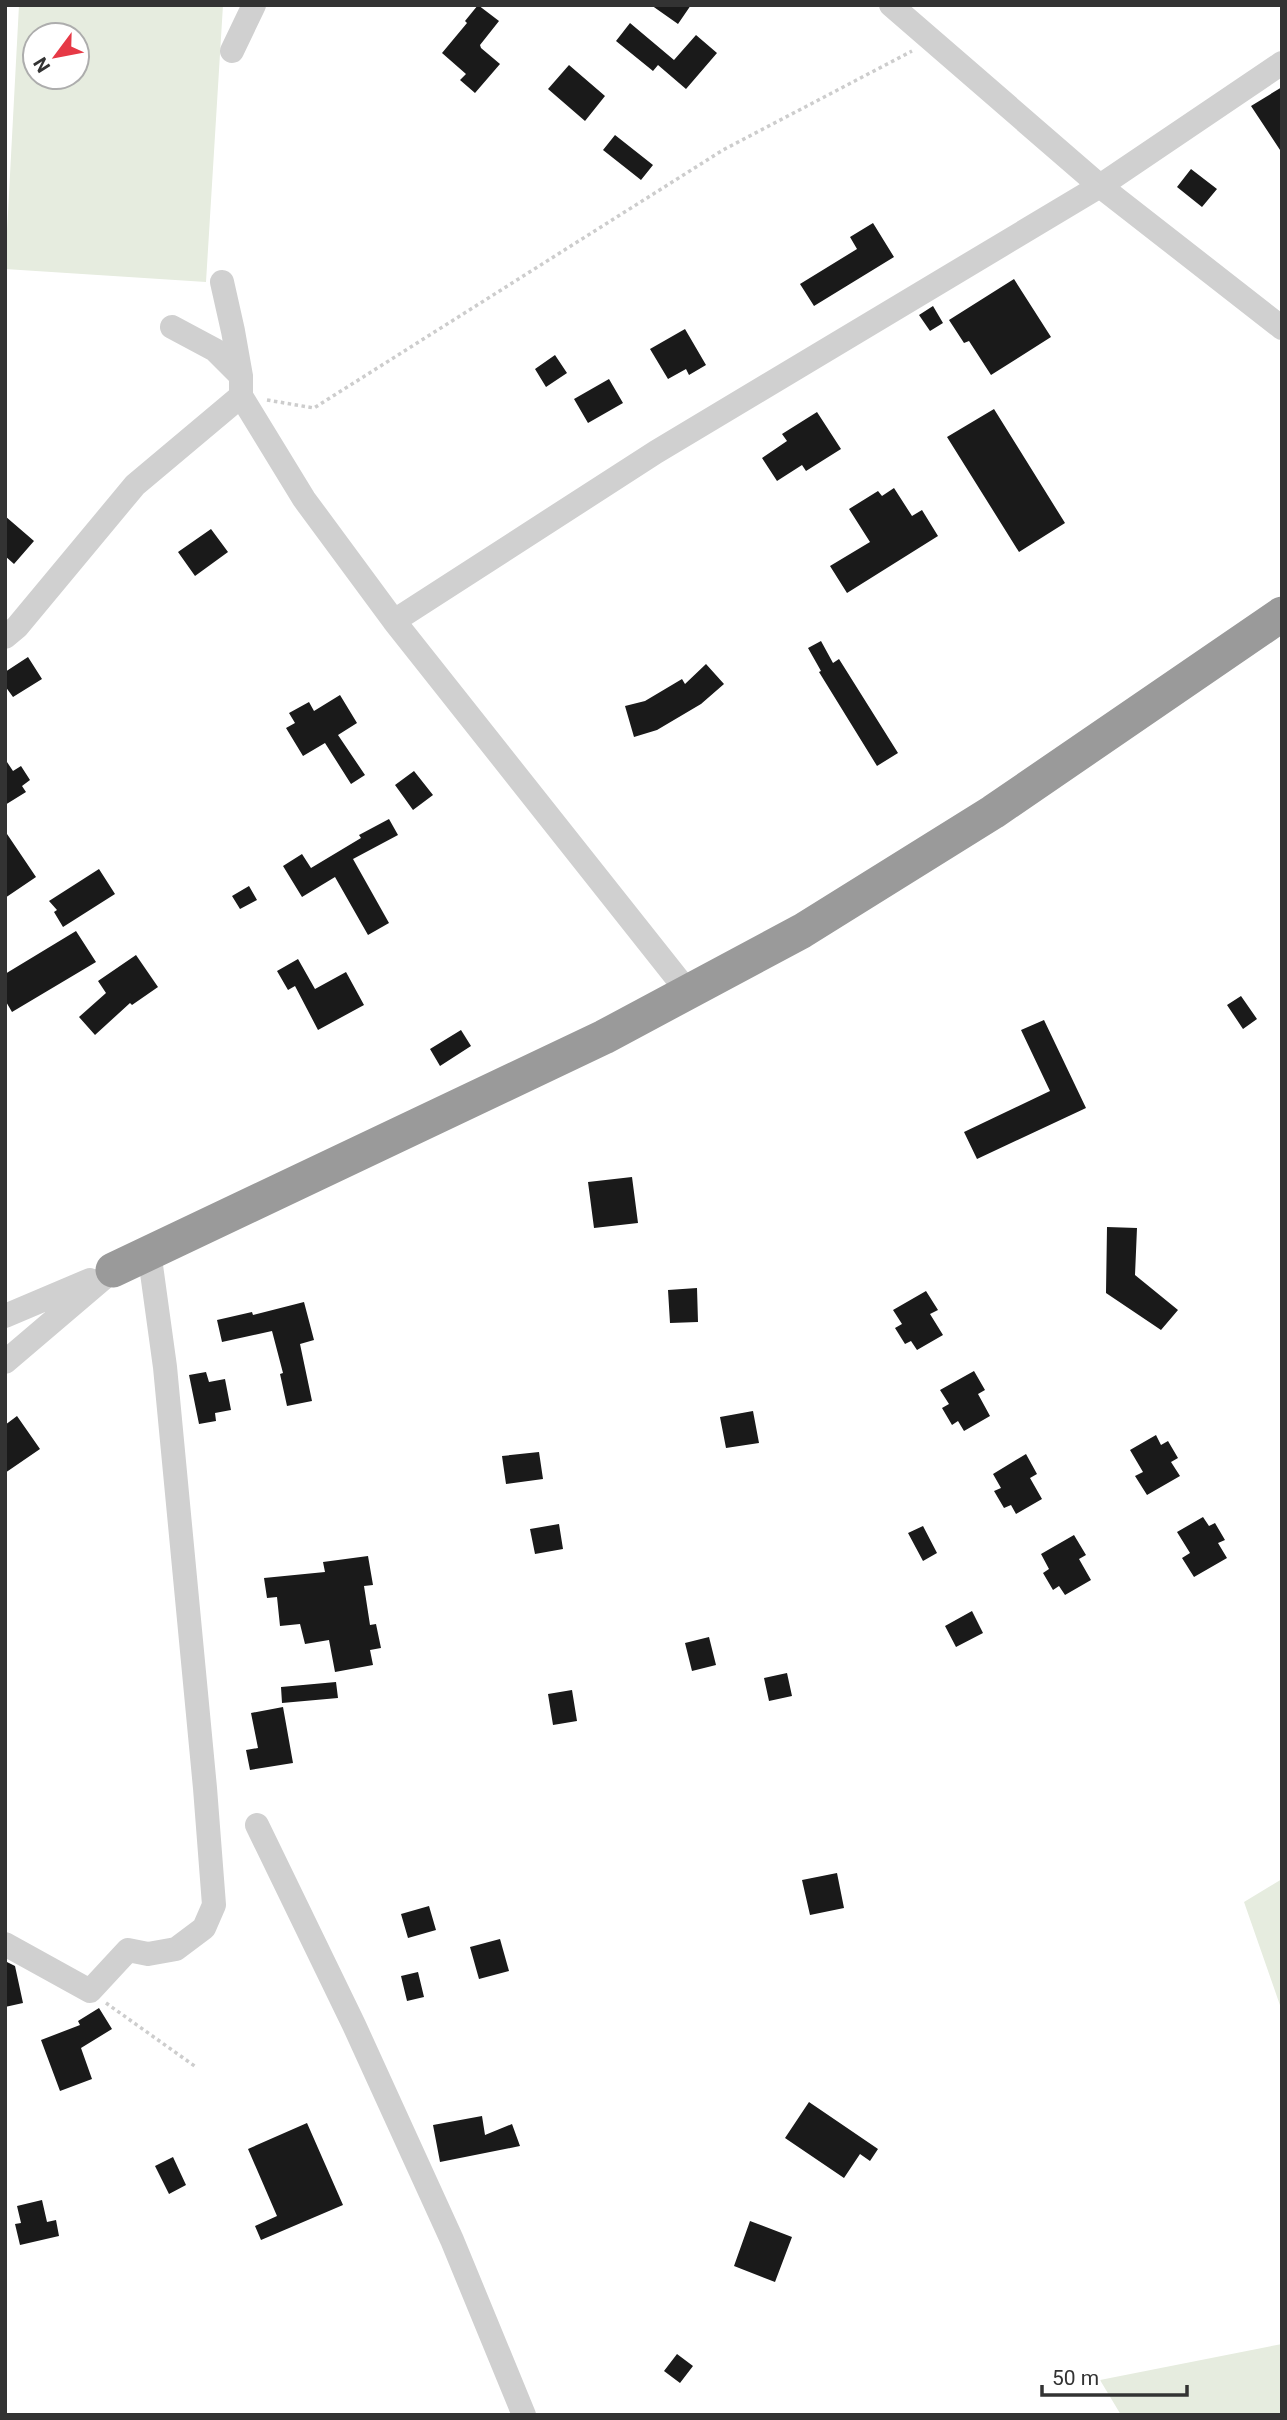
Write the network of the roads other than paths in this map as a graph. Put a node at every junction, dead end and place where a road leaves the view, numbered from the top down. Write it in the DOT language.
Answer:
graph roads {
  1 [pos="254,5"];
  2 [pos="891,5"];
  3 [pos="232,51"];
  4 [pos="1282,63"];
  5 [pos="1100,186"];
  6 [pos="222,282"];
  7 [pos="172,327"];
  8 [pos="1282,328"];
  9 [pos="241,386"];
  10 [pos="1282,614"];
  11 [pos="394,621"];
  12 [pos="9,628"];
  13 [pos="688,992"];
  14 [pos="149,1251"];
  15 [pos="113,1270"];
  16 [pos="5,1317"];
  17 [pos="5,1362"];
  18 [pos="257,1825"];
  19 [pos="5,1944"];
  20 [pos="524,2415"];
  1 -- 3 [label="street"];
  2 -- 5 [label="street"];
  4 -- 5 [label="street"];
  5 -- 8 [label="street"];
  5 -- 11 [label="street"];
  6 -- 9 [label="street"];
  7 -- 9 [label="street"];
  9 -- 11 [label="street"];
  9 -- 12 [label="street"];
  10 -- 13 [label="highway"];
  11 -- 13 [label="street"];
  13 -- 14 [label="highway"];
  14 -- 15 [label="highway"];
  14 -- 19 [label="street"];
  15 -- 16 [label="street"];
  15 -- 17 [label="street"];
  18 -- 20 [label="street"];
}
